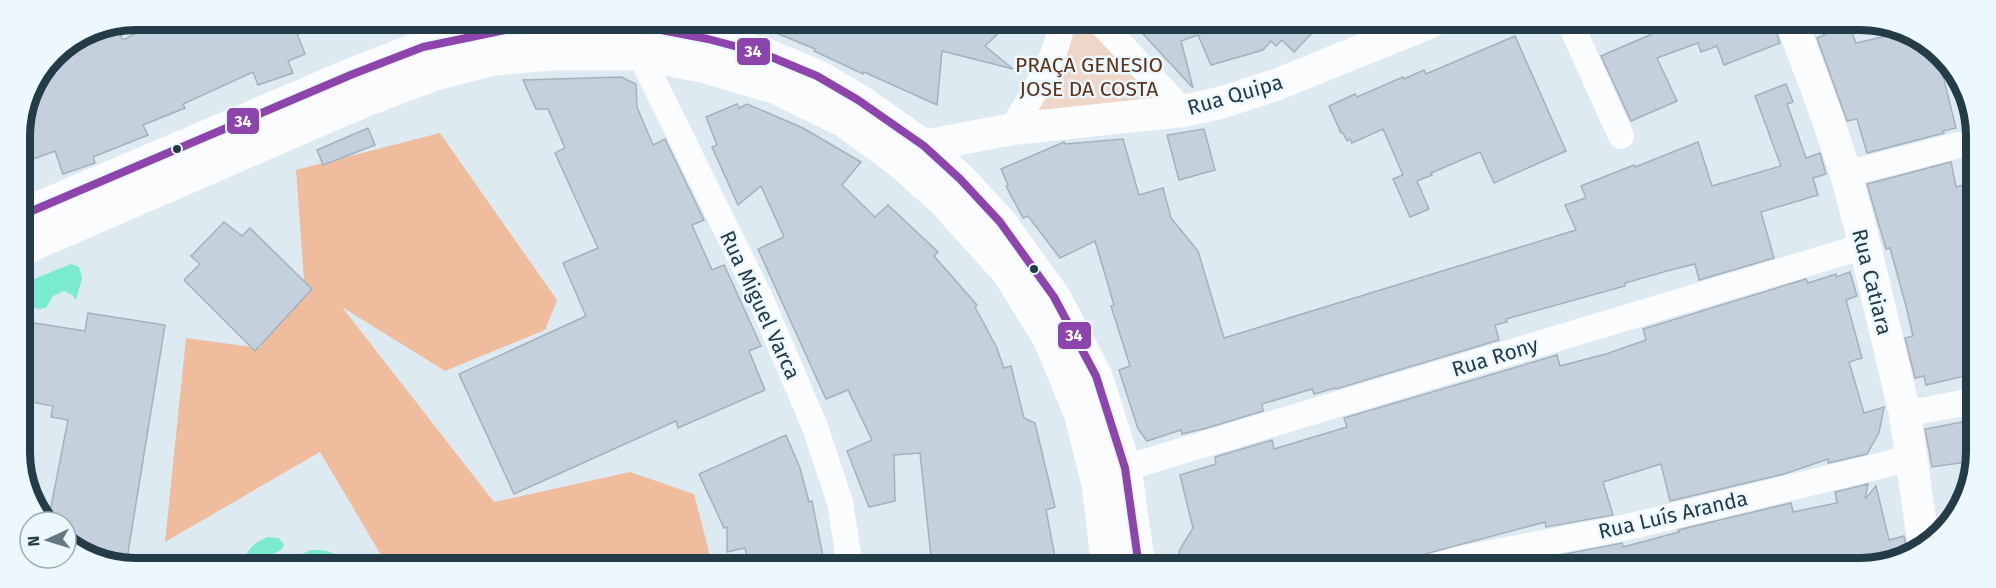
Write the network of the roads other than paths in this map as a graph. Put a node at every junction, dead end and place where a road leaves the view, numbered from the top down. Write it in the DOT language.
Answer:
graph roads {
  1 [pos="486,30"];
  2 [pos="661,30"];
  3 [pos="1060,30"];
  4 [pos="1107,30"];
  5 [pos="1411,30"];
  6 [pos="1573,30"];
  7 [pos="1795,30"];
  8 [pos="640,54"];
  9 [pos="1183,111"];
  10 [pos="1012,129"];
  11 [pos="1621,136"];
  12 [pos="1966,143"];
  13 [pos="924,146"];
  14 [pos="1845,174"];
  15 [pos="30,212"];
  16 [pos="30,246"];
  17 [pos="1865,246"];
  18 [pos="1966,402"];
  19 [pos="1905,414"];
  20 [pos="1912,458"];
  21 [pos="1125,468"];
  22 [pos="1923,538"];
  23 [pos="849,558"];
  24 [pos="1107,558"];
  25 [pos="1138,558"];
  26 [pos="1465,558"];
  1 -- 15 [label="main road"];
  2 -- 13 [label="main road"];
  3 -- 10 [label="street"];
  4 -- 9 [label="street"];
  5 -- 9 [label="street, Rua Quipa"];
  6 -- 11 [label="street"];
  7 -- 14 [label="street, Rua Catiara"];
  8 -- 16 [label="main road"];
  8 -- 23 [label="street, Rua Miguel Varca"];
  8 -- 24 [label="main road"];
  9 -- 10 [label="street, Rua Quipa"];
  10 -- 13 [label="street, Rua Quipa"];
  12 -- 14 [label="street"];
  13 -- 21 [label="main road"];
  14 -- 17 [label="street, Rua Catiara"];
  17 -- 19 [label="street, Rua Catiara"];
  17 -- 21 [label="street, Rua Rony"];
  18 -- 19 [label="street"];
  19 -- 20 [label="street, Rua Catiara"];
  20 -- 22 [label="street, Rua Catiara"];
  20 -- 26 [label="street, Rua Luís Aranda"];
  21 -- 25 [label="main road"];
}
